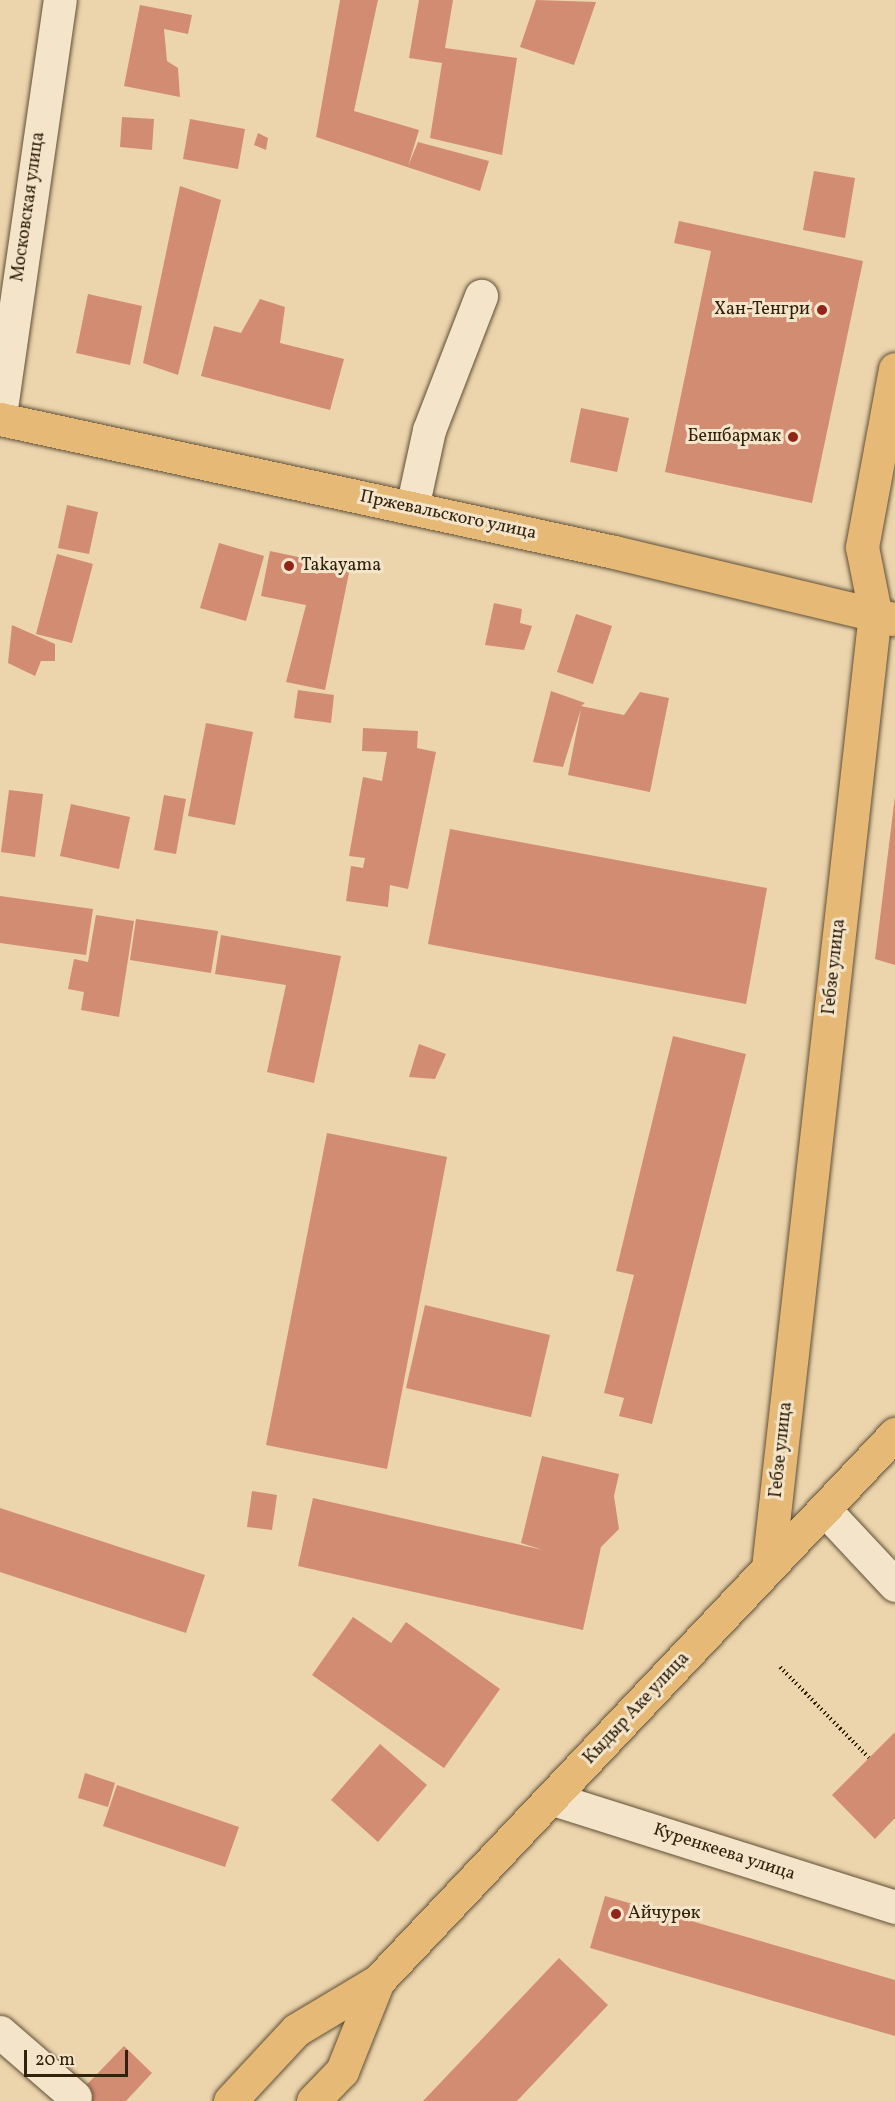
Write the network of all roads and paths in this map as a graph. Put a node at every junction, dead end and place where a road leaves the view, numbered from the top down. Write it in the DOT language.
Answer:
graph roads {
  1 [pos="60,0"];
  2 [pos="481,296"];
  3 [pos="895,369"];
  4 [pos="0,417"];
  5 [pos="889,433"];
  6 [pos="412,508"];
  7 [pos="885,616"];
  8 [pos="895,1434"];
  9 [pos="824,1509"];
  10 [pos="768,1568"];
  11 [pos="895,1585"];
  12 [pos="780,1667"];
  13 [pos="869,1758"];
  14 [pos="553,1799"];
  15 [pos="895,1907"];
  16 [pos="378,1981"];
  17 [pos="0,2032"];
  18 [pos="75,2097"];
  19 [pos="230,2101"];
  20 [pos="313,2101"];
  1 -- 4 [label="street, Московская улица"];
  2 -- 6 [label="street"];
  3 -- 5 [label="main road, Гебзе улица"];
  4 -- 6 [label="main road, Пржевальского улица"];
  5 -- 7 [label="main road, Гебзе улица"];
  6 -- 7 [label="main road, Пржевальского улица"];
  7 -- 10 [label="main road, Гебзе улица"];
  8 -- 9 [label="main road, Кыдыр Аке улица"];
  9 -- 10 [label="main road, Кыдыр Аке улица"];
  9 -- 11 [label="street"];
  10 -- 14 [label="main road, Кыдыр Аке улица"];
  12 -- 13 [label="path"];
  14 -- 15 [label="street, Куренкеева улица"];
  14 -- 16 [label="main road, Кыдыр Аке улица"];
  16 -- 19 [label="main road, Кыдыр Аке улица"];
  16 -- 20 [label="main road, Кыдыр Аке улица"];
  17 -- 18 [label="street"];
}
